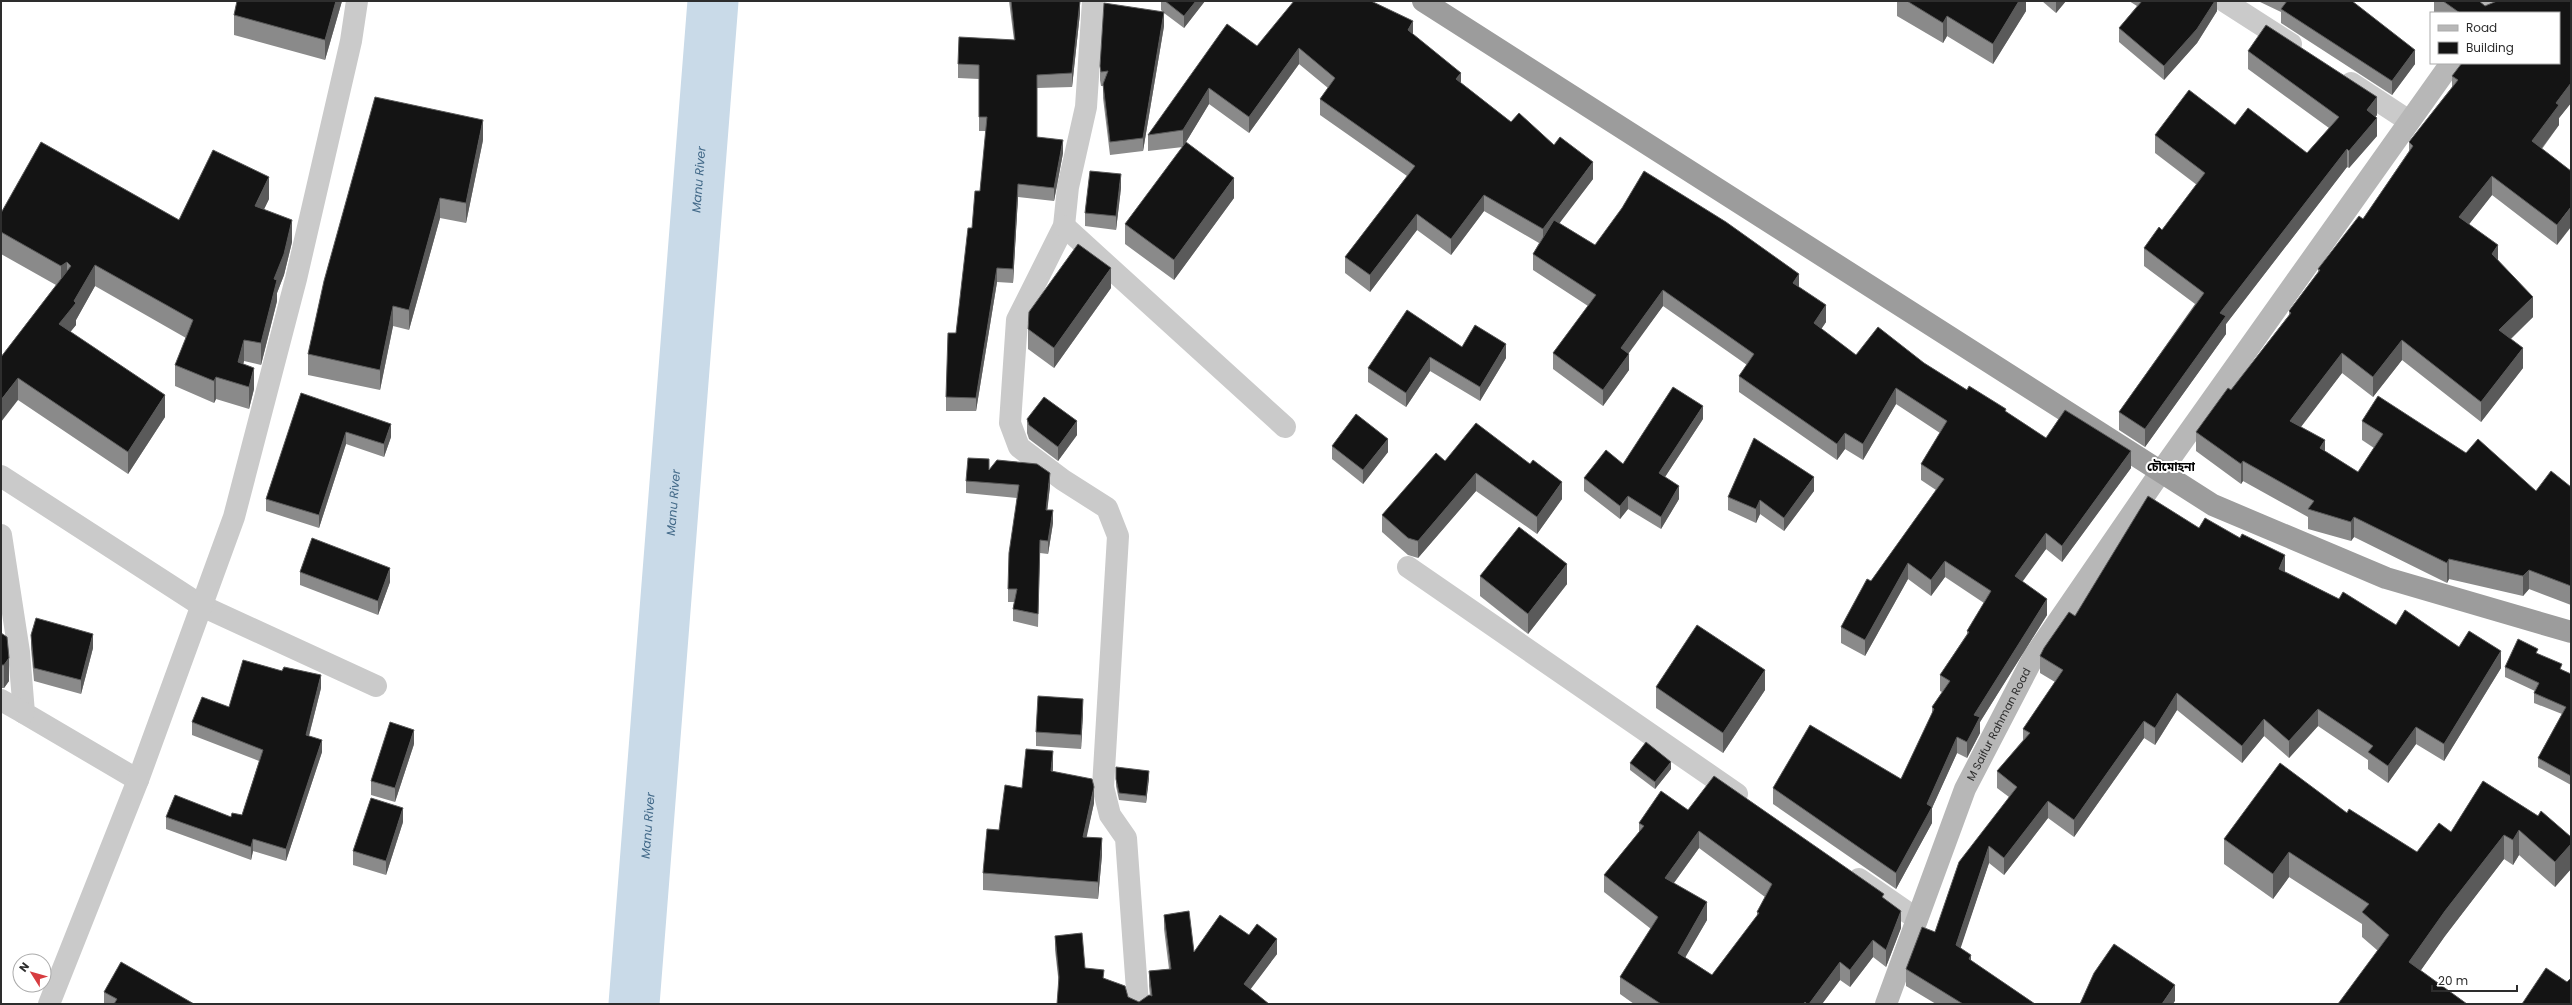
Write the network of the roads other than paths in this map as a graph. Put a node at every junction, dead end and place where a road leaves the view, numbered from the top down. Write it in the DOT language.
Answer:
graph roads {
  1 [pos="358,1"];
  2 [pos="1093,1"];
  3 [pos="1423,1"];
  4 [pos="2224,1"];
  5 [pos="2496,1"];
  6 [pos="2488,12"];
  7 [pos="2310,56"];
  8 [pos="2450,64"];
  9 [pos="2336,74"];
  10 [pos="2409,120"];
  11 [pos="1064,226"];
  12 [pos="1285,427"];
  13 [pos="2162,470"];
  14 [pos="1,476"];
  15 [pos="1,535"];
  16 [pos="1408,567"];
  17 [pos="202,606"];
  18 [pos="2571,632"];
  19 [pos="376,686"];
  20 [pos="1,700"];
  21 [pos="24,713"];
  22 [pos="138,780"];
  23 [pos="1754,806"];
  24 [pos="1846,869"];
  25 [pos="1917,919"];
  26 [pos="48,1004"];
  27 [pos="1138,1004"];
  28 [pos="1886,1004"];
  1 -- 17 [label="street"];
  2 -- 11 [label="street"];
  3 -- 13 [label="highway"];
  4 -- 7 [label="street"];
  5 -- 6 [label="main road"];
  8 -- 10 [label="main road, M Saifur Rahman Road"];
  9 -- 10 [label="street"];
  10 -- 13 [label="main road, M Saifur Rahman Road"];
  11 -- 12 [label="street"];
  11 -- 27 [label="street"];
  13 -- 18 [label="highway"];
  13 -- 25 [label="main road, M Saifur Rahman Road"];
  14 -- 17 [label="street"];
  15 -- 21 [label="street"];
  16 -- 23 [label="street"];
  17 -- 19 [label="street"];
  17 -- 22 [label="street"];
  20 -- 21 [label="street"];
  21 -- 22 [label="street"];
  22 -- 26 [label="street"];
  24 -- 25 [label="street"];
  25 -- 28 [label="main road, M Saifur Rahman Road"];
}
